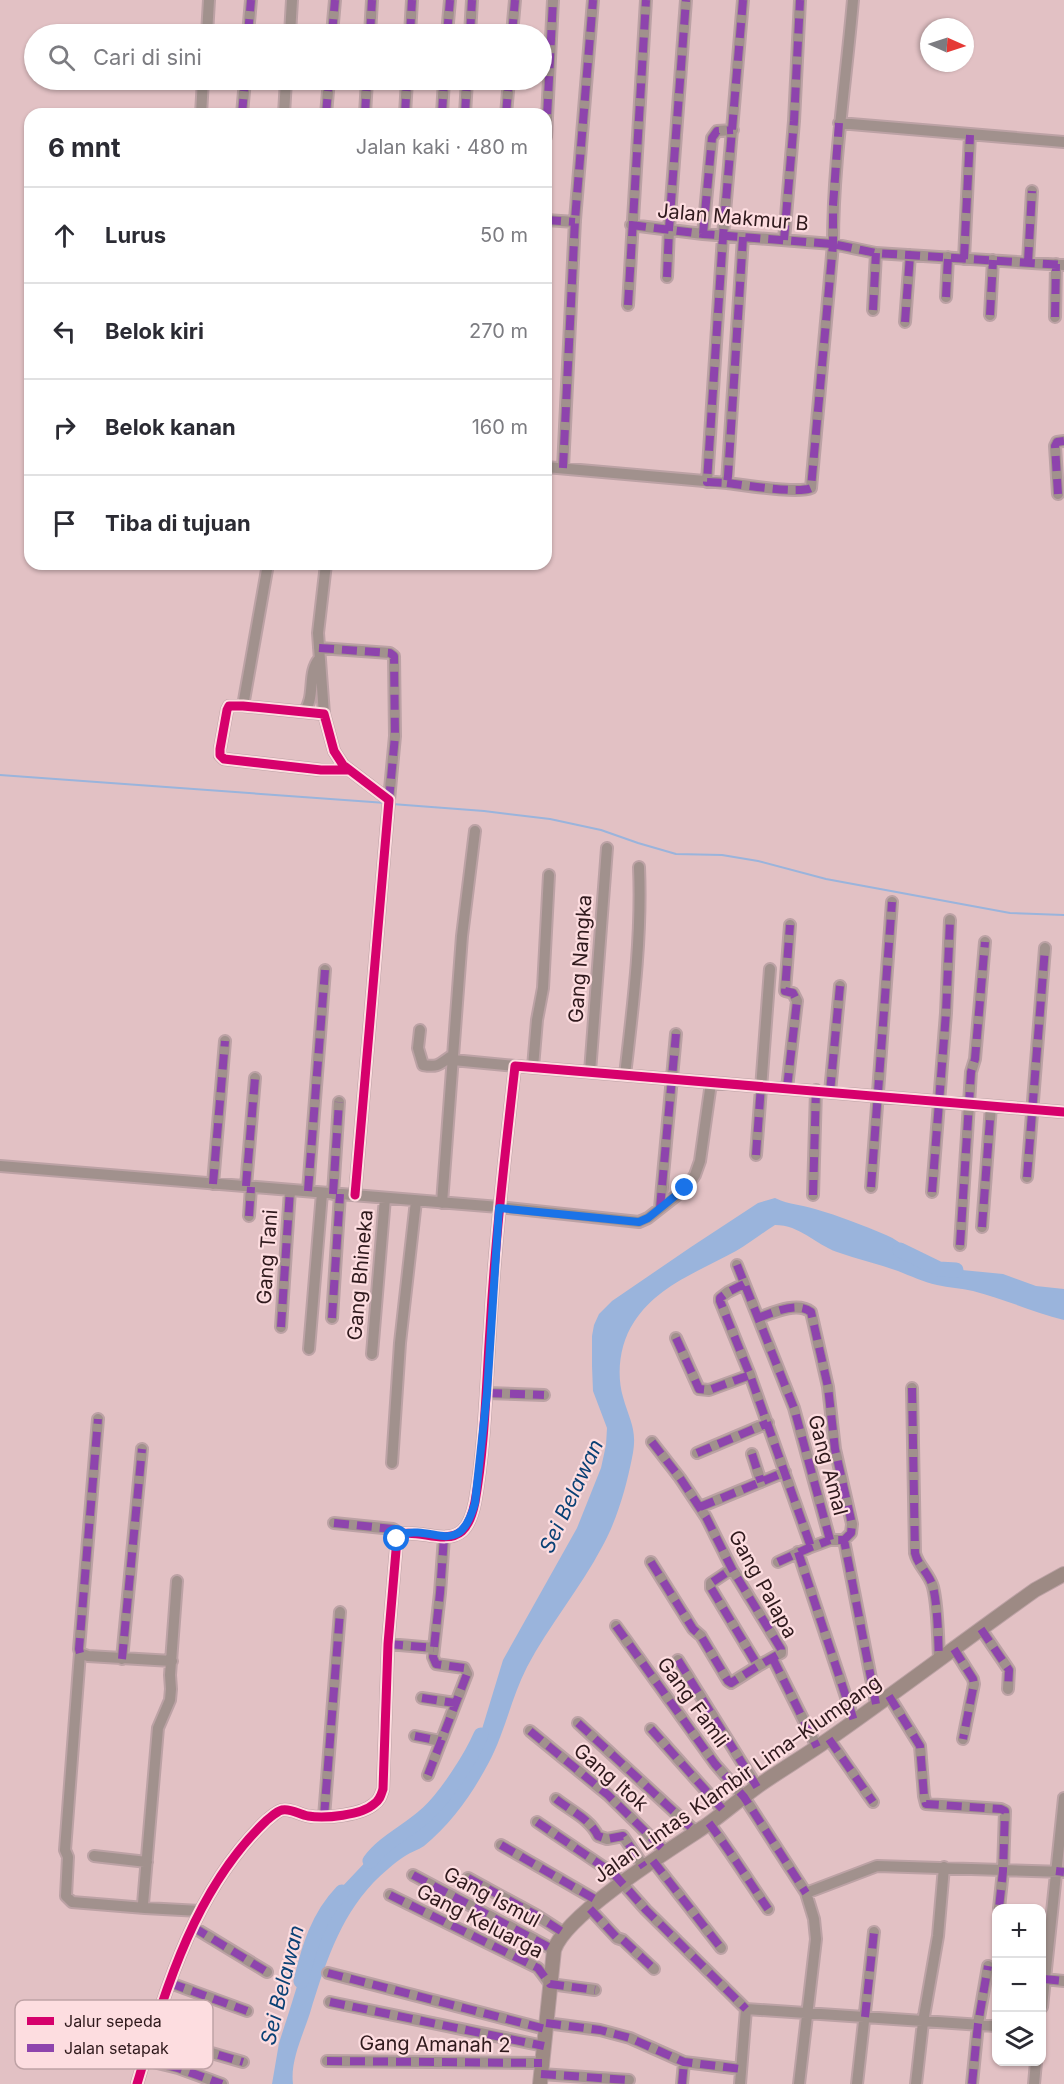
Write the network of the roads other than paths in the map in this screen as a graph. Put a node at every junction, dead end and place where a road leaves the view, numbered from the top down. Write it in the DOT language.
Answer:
graph roads {
  1 [pos="209,0"];
  2 [pos="251,0"];
  3 [pos="292,0"];
  4 [pos="335,0"];
  5 [pos="372,0"];
  6 [pos="412,0"];
  7 [pos="450,0"];
  8 [pos="472,0"];
  9 [pos="515,0"];
  10 [pos="553,0"];
  11 [pos="593,0"];
  12 [pos="646,0"];
  13 [pos="686,0"];
  14 [pos="743,0"];
  15 [pos="800,0"];
  16 [pos="853,0"];
  17 [pos="208,24"];
  18 [pos="249,24"];
  19 [pos="291,24"];
  20 [pos="333,24"];
  21 [pos="371,24"];
  22 [pos="411,24"];
  23 [pos="448,24"];
  24 [pos="471,24"];
  25 [pos="513,24"];
  26 [pos="552,24"];
  27 [pos="202,90"];
  28 [pos="243,90"];
  29 [pos="285,90"];
  30 [pos="328,90"];
  31 [pos="366,90"];
  32 [pos="406,90"];
  33 [pos="443,90"];
  34 [pos="466,90"];
  35 [pos="508,90"];
  36 [pos="548,90"];
  37 [pos="201,108"];
  38 [pos="242,108"];
  39 [pos="284,108"];
  40 [pos="327,108"];
  41 [pos="365,108"];
  42 [pos="405,108"];
  43 [pos="442,108"];
  44 [pos="465,108"];
  45 [pos="507,108"];
  46 [pos="547,108"];
  47 [pos="839,123"];
  48 [pos="733,130"];
  49 [pos="970,135"];
  50 [pos="1064,142"];
  51 [pos="1032,191"];
  52 [pos="552,220"];
  53 [pos="575,222"];
  54 [pos="631,225"];
  55 [pos="669,229"];
  56 [pos="704,234"];
  57 [pos="723,236"];
  58 [pos="743,237"];
  59 [pos="783,240"];
  60 [pos="832,244"];
  61 [pos="876,253"];
  62 [pos="910,255"];
  63 [pos="948,258"];
  64 [pos="964,259"];
  65 [pos="993,260"];
  66 [pos="1028,262"];
  67 [pos="1060,265"];
  68 [pos="667,277"];
  69 [pos="946,297"];
  70 [pos="628,305"];
  71 [pos="873,310"];
  72 [pos="990,315"];
  73 [pos="1055,317"];
  74 [pos="905,322"];
  75 [pos="1064,441"];
  76 [pos="552,467"];
  77 [pos="563,468"];
  78 [pos="707,482"];
  79 [pos="726,483"];
  80 [pos="1058,494"];
  81 [pos="267,570"];
  82 [pos="325,570"];
  83 [pos="319,654"];
  84 [pos="243,706"];
  85 [pos="304,712"];
  86 [pos="324,714"];
  87 [pos="348,770"];
  88 [pos="389,805"];
  89 [pos="476,831"];
  90 [pos="607,848"];
  91 [pos="639,867"];
  92 [pos="549,875"];
  93 [pos="892,902"];
  94 [pos="950,920"];
  95 [pos="790,925"];
  96 [pos="985,942"];
  97 [pos="1045,948"];
  98 [pos="770,969"];
  99 [pos="325,970"];
  100 [pos="840,986"];
  101 [pos="420,1030"];
  102 [pos="676,1034"];
  103 [pos="225,1041"];
  104 [pos="453,1058"];
  105 [pos="515,1066"];
  106 [pos="533,1067"];
  107 [pos="590,1072"];
  108 [pos="625,1075"];
  109 [pos="255,1078"];
  110 [pos="673,1079"];
  111 [pos="711,1083"];
  112 [pos="761,1085"];
  113 [pos="787,1088"];
  114 [pos="816,1090"];
  115 [pos="830,1092"];
  116 [pos="879,1096"];
  117 [pos="938,1101"];
  118 [pos="339,1102"];
  119 [pos="969,1104"];
  120 [pos="992,1106"];
  121 [pos="1033,1109"];
  122 [pos="1064,1112"];
  123 [pos="756,1155"];
  124 [pos="0,1166"];
  125 [pos="1027,1177"];
  126 [pos="213,1184"];
  127 [pos="249,1186"];
  128 [pos="871,1187"];
  129 [pos="290,1190"];
  130 [pos="308,1191"];
  131 [pos="932,1192"];
  132 [pos="322,1193"];
  133 [pos="337,1194"];
  134 [pos="813,1195"];
  135 [pos="355,1196"];
  136 [pos="384,1198"];
  137 [pos="416,1201"];
  138 [pos="442,1203"];
  139 [pos="499,1208"];
  140 [pos="660,1208"];
  141 [pos="249,1216"];
  142 [pos="982,1227"];
  143 [pos="960,1245"];
  144 [pos="737,1265"];
  145 [pos="744,1284"];
  146 [pos="332,1318"];
  147 [pos="758,1318"];
  148 [pos="281,1326"];
  149 [pos="676,1338"];
  150 [pos="309,1349"];
  151 [pos="372,1354"];
  152 [pos="750,1375"];
  153 [pos="912,1388"];
  154 [pos="487,1393"];
  155 [pos="544,1395"];
  156 [pos="98,1419"];
  157 [pos="768,1423"];
  158 [pos="652,1442"];
  159 [pos="142,1449"];
  160 [pos="697,1453"];
  161 [pos="752,1454"];
  162 [pos="392,1462"];
  163 [pos="784,1472"];
  164 [pos="761,1482"];
  165 [pos="700,1507"];
  166 [pos="334,1523"];
  167 [pos="400,1534"];
  168 [pos="444,1537"];
  169 [pos="830,1540"];
  170 [pos="844,1540"];
  171 [pos="811,1546"];
  172 [pos="798,1552"];
  173 [pos="651,1562"];
  174 [pos="778,1562"];
  175 [pos="732,1569"];
  176 [pos="1064,1574"];
  177 [pos="177,1581"];
  178 [pos="340,1612"];
  179 [pos="616,1626"];
  180 [pos="981,1629"];
  181 [pos="388,1644"];
  182 [pos="434,1648"];
  183 [pos="954,1649"];
  184 [pos="80,1653"];
  185 [pos="122,1659"];
  186 [pos="772,1659"];
  187 [pos="939,1659"];
  188 [pos="678,1660"];
  189 [pos="172,1661"];
  190 [pos="758,1666"];
  191 [pos="1008,1689"];
  192 [pos="889,1696"];
  193 [pos="422,1698"];
  194 [pos="455,1703"];
  195 [pos="876,1704"];
  196 [pos="854,1721"];
  197 [pos="578,1723"];
  198 [pos="651,1729"];
  199 [pos="530,1731"];
  200 [pos="415,1736"];
  201 [pos="829,1739"];
  202 [pos="963,1739"];
  203 [pos="441,1741"];
  204 [pos="817,1747"];
  205 [pos="428,1775"];
  206 [pos="757,1786"];
  207 [pos="744,1797"];
  208 [pos="1064,1798"];
  209 [pos="556,1799"];
  210 [pos="873,1802"];
  211 [pos="724,1811"];
  212 [pos="324,1817"];
  213 [pos="537,1822"];
  214 [pos="710,1823"];
  215 [pos="696,1832"];
  216 [pos="501,1845"];
  217 [pos="666,1852"];
  218 [pos="94,1856"];
  219 [pos="147,1862"];
  220 [pos="649,1864"];
  221 [pos="944,1867"];
  222 [pos="1003,1871"];
  223 [pos="1060,1872"];
  224 [pos="413,1875"];
  225 [pos="468,1878"];
  226 [pos="623,1883"];
  227 [pos="806,1893"];
  228 [pos="390,1895"];
  229 [pos="999,1904"];
  230 [pos="594,1905"];
  231 [pos="145,1908"];
  232 [pos="768,1909"];
  233 [pos="201,1911"];
  234 [pos="193,1927"];
  235 [pos="874,1932"];
  236 [pos="564,1933"];
  237 [pos="721,1948"];
  238 [pos="554,1950"];
  239 [pos="988,1966"];
  240 [pos="1046,1966"];
  241 [pos="654,1969"];
  242 [pos="267,1972"];
  243 [pos="328,1973"];
  244 [pos="1046,1979"];
  245 [pos="1064,1981"];
  246 [pos="170,1983"];
  247 [pos="550,1984"];
  248 [pos="595,1990"];
  249 [pos="164,2000"];
  250 [pos="330,2002"];
  251 [pos="746,2008"];
  252 [pos="247,2011"];
  253 [pos="806,2014"];
  254 [pos="865,2017"];
  255 [pos="923,2022"];
  256 [pos="978,2024"];
  257 [pos="546,2026"];
  258 [pos="992,2026"];
  259 [pos="544,2046"];
  260 [pos="213,2054"];
  261 [pos="327,2061"];
  262 [pos="243,2062"];
  263 [pos="684,2062"];
  264 [pos="1036,2066"];
  265 [pos="741,2068"];
  266 [pos="142,2069"];
  267 [pos="181,2069"];
  268 [pos="541,2074"];
  269 [pos="629,2080"];
  270 [pos="137,2084"];
  271 [pos="222,2084"];
  272 [pos="682,2084"];
  273 [pos="740,2084"];
  274 [pos="799,2084"];
  275 [pos="857,2084"];
  276 [pos="916,2084"];
  277 [pos="972,2084"];
  278 [pos="1034,2084"];
  1 -- 17 [label="street"];
  2 -- 18 [label="street"];
  3 -- 19 [label="street"];
  4 -- 20 [label="street"];
  5 -- 21 [label="street"];
  6 -- 22 [label="street"];
  7 -- 23 [label="street"];
  8 -- 24 [label="street"];
  9 -- 25 [label="street"];
  10 -- 26 [label="street"];
  11 -- 53 [label="street"];
  12 -- 54 [label="street"];
  13 -- 55 [label="street"];
  14 -- 48 [label="street"];
  15 -- 59 [label="street"];
  16 -- 47 [label="street"];
  27 -- 37 [label="street"];
  28 -- 38 [label="street"];
  29 -- 39 [label="street"];
  30 -- 40 [label="street"];
  31 -- 41 [label="street"];
  32 -- 42 [label="street"];
  33 -- 43 [label="street"];
  34 -- 44 [label="street"];
  35 -- 45 [label="street"];
  36 -- 46 [label="street"];
  47 -- 49 [label="street"];
  47 -- 60 [label="street"];
  48 -- 56 [label="street"];
  48 -- 57 [label="street"];
  49 -- 50 [label="street"];
  49 -- 64 [label="street"];
  51 -- 66 [label="street"];
  52 -- 53 [label="street"];
  53 -- 77 [label="street"];
  54 -- 55 [label="street, Jalan Makmur B"];
  54 -- 70 [label="street"];
  55 -- 56 [label="street, Jalan Makmur B"];
  55 -- 68 [label="street"];
  56 -- 57 [label="street, Jalan Makmur B"];
  57 -- 58 [label="street, Jalan Makmur B"];
  57 -- 78 [label="street"];
  58 -- 59 [label="street, Jalan Makmur B"];
  58 -- 79 [label="street"];
  59 -- 60 [label="street, Jalan Makmur B"];
  60 -- 61 [label="street, Jalan Makmur B"];
  60 -- 79 [label="street"];
  61 -- 62 [label="street, Jalan Makmur B"];
  61 -- 71 [label="street"];
  62 -- 63 [label="street, Jalan Makmur B"];
  62 -- 74 [label="street"];
  63 -- 64 [label="street, Jalan Makmur B"];
  63 -- 69 [label="street"];
  64 -- 65 [label="street, Jalan Makmur B"];
  65 -- 66 [label="street, Jalan Makmur B"];
  65 -- 72 [label="street"];
  66 -- 67 [label="street, Jalan Makmur B"];
  67 -- 73 [label="street"];
  75 -- 80 [label="street"];
  76 -- 77 [label="street"];
  77 -- 78 [label="street"];
  78 -- 79 [label="street"];
  81 -- 84 [label="street"];
  82 -- 83 [label="street"];
  83 -- 85 [label="street"];
  83 -- 86 [label="street"];
  83 -- 88 [label="street"];
  84 -- 85 [label="street"];
  84 -- 87 [label="street"];
  85 -- 86 [label="street"];
  86 -- 87 [label="street"];
  87 -- 88 [label="street"];
  88 -- 135 [label="street"];
  89 -- 104 [label="street"];
  90 -- 107 [label="street, Gang Nangka"];
  91 -- 108 [label="street"];
  92 -- 106 [label="street"];
  93 -- 116 [label="street"];
  94 -- 117 [label="street"];
  95 -- 113 [label="street"];
  96 -- 119 [label="street"];
  97 -- 121 [label="street"];
  98 -- 112 [label="street"];
  99 -- 130 [label="street"];
  100 -- 115 [label="street"];
  101 -- 104 [label="street"];
  102 -- 110 [label="street"];
  103 -- 126 [label="street"];
  104 -- 105 [label="street"];
  104 -- 138 [label="street"];
  105 -- 106 [label="street"];
  105 -- 139 [label="street"];
  106 -- 107 [label="street"];
  107 -- 108 [label="street"];
  108 -- 110 [label="street"];
  109 -- 127 [label="street"];
  110 -- 111 [label="street"];
  110 -- 140 [label="street"];
  111 -- 112 [label="street"];
  111 -- 140 [label="street"];
  112 -- 113 [label="street"];
  112 -- 123 [label="street"];
  113 -- 114 [label="street"];
  114 -- 115 [label="street"];
  114 -- 134 [label="street"];
  115 -- 116 [label="street"];
  116 -- 117 [label="street"];
  116 -- 128 [label="street"];
  117 -- 119 [label="street"];
  117 -- 131 [label="street"];
  118 -- 133 [label="street"];
  119 -- 120 [label="street"];
  119 -- 143 [label="street"];
  120 -- 121 [label="street"];
  120 -- 142 [label="street"];
  121 -- 122 [label="street"];
  121 -- 125 [label="street"];
  124 -- 126 [label="street"];
  126 -- 127 [label="street"];
  127 -- 129 [label="street"];
  127 -- 141 [label="street"];
  129 -- 130 [label="street"];
  129 -- 148 [label="street, Gang Tani"];
  130 -- 132 [label="street"];
  132 -- 133 [label="street"];
  132 -- 150 [label="street"];
  133 -- 135 [label="street"];
  133 -- 146 [label="street"];
  135 -- 136 [label="street"];
  136 -- 137 [label="street"];
  136 -- 151 [label="street, Gang Bhineka"];
  137 -- 138 [label="street"];
  137 -- 162 [label="street"];
  138 -- 139 [label="street"];
  139 -- 140 [label="street"];
  139 -- 154 [label="street"];
  144 -- 145 [label="street, Gang Amal"];
  145 -- 147 [label="street, Gang Amal"];
  145 -- 152 [label="street"];
  147 -- 169 [label="street, Gang Amal"];
  147 -- 170 [label="street"];
  149 -- 152 [label="street"];
  152 -- 157 [label="street"];
  153 -- 187 [label="street"];
  154 -- 155 [label="street"];
  154 -- 168 [label="street"];
  156 -- 184 [label="street"];
  157 -- 160 [label="street"];
  157 -- 163 [label="street"];
  158 -- 165 [label="street, Gang Palapa"];
  159 -- 185 [label="street"];
  161 -- 164 [label="street"];
  163 -- 164 [label="street"];
  163 -- 171 [label="street"];
  164 -- 165 [label="street"];
  165 -- 175 [label="street, Gang Palapa"];
  166 -- 167 [label="street"];
  167 -- 168 [label="street"];
  167 -- 181 [label="street"];
  168 -- 182 [label="street"];
  169 -- 170 [label="street, Gang Amal"];
  169 -- 171 [label="street"];
  170 -- 195 [label="street, Gang Amal"];
  171 -- 172 [label="street"];
  172 -- 174 [label="street"];
  172 -- 196 [label="street"];
  173 -- 190 [label="street"];
  175 -- 186 [label="street, Gang Palapa"];
  175 -- 190 [label="street"];
  176 -- 180 [label="main road, Jalan Lintas Klambir Lima–Klumpang"];
  177 -- 189 [label="street"];
  178 -- 212 [label="street"];
  179 -- 207 [label="street, Gang Famli"];
  180 -- 183 [label="main road, Jalan Lintas Klambir Lima–Klumpang"];
  180 -- 191 [label="street"];
  181 -- 182 [label="street"];
  181 -- 212 [label="street"];
  182 -- 194 [label="street"];
  183 -- 187 [label="main road, Jalan Lintas Klambir Lima–Klumpang"];
  183 -- 202 [label="street"];
  184 -- 185 [label="street"];
  184 -- 231 [label="street"];
  185 -- 189 [label="street"];
  186 -- 190 [label="street"];
  186 -- 204 [label="street, Gang Palapa"];
  187 -- 192 [label="main road, Jalan Lintas Klambir Lima–Klumpang"];
  188 -- 206 [label="street"];
  189 -- 219 [label="street"];
  192 -- 195 [label="main road, Jalan Lintas Klambir Lima–Klumpang"];
  192 -- 222 [label="street"];
  193 -- 194 [label="street"];
  194 -- 203 [label="street"];
  195 -- 196 [label="main road, Jalan Lintas Klambir Lima–Klumpang"];
  196 -- 201 [label="main road, Jalan Lintas Klambir Lima–Klumpang"];
  197 -- 215 [label="street"];
  198 -- 211 [label="street"];
  199 -- 217 [label="street, Gang Itok"];
  200 -- 203 [label="street"];
  201 -- 204 [label="main road, Jalan Lintas Klambir Lima–Klumpang"];
  201 -- 210 [label="street"];
  203 -- 205 [label="street"];
  204 -- 206 [label="main road, Jalan Lintas Klambir Lima–Klumpang"];
  206 -- 207 [label="main road, Jalan Lintas Klambir Lima–Klumpang"];
  207 -- 211 [label="main road, Jalan Lintas Klambir Lima–Klumpang"];
  207 -- 227 [label="street, Gang Famli"];
  208 -- 223 [label="street"];
  209 -- 220 [label="street"];
  211 -- 214 [label="main road, Jalan Lintas Klambir Lima–Klumpang"];
  212 -- 233 [label="street"];
  213 -- 226 [label="street"];
  214 -- 215 [label="main road, Jalan Lintas Klambir Lima–Klumpang"];
  214 -- 232 [label="street"];
  215 -- 217 [label="main road, Jalan Lintas Klambir Lima–Klumpang"];
  216 -- 230 [label="street"];
  217 -- 220 [label="main road, Jalan Lintas Klambir Lima–Klumpang"];
  218 -- 219 [label="street"];
  219 -- 231 [label="street"];
  220 -- 226 [label="main road, Jalan Lintas Klambir Lima–Klumpang"];
  220 -- 237 [label="street"];
  221 -- 222 [label="street"];
  221 -- 227 [label="street"];
  221 -- 255 [label="street"];
  222 -- 223 [label="street"];
  222 -- 229 [label="street"];
  223 -- 240 [label="street"];
  224 -- 238 [label="street, Gang Ismul"];
  225 -- 236 [label="street"];
  226 -- 230 [label="main road, Jalan Lintas Klambir Lima–Klumpang"];
  226 -- 251 [label="street"];
  227 -- 253 [label="street, Gang Famli"];
  228 -- 247 [label="street, Gang Keluarga"];
  230 -- 236 [label="main road, Jalan Lintas Klambir Lima–Klumpang"];
  230 -- 241 [label="street"];
  231 -- 233 [label="street"];
  233 -- 234 [label="street"];
  234 -- 242 [label="street"];
  234 -- 246 [label="street"];
  235 -- 254 [label="street"];
  236 -- 238 [label="main road, Jalan Lintas Klambir Lima–Klumpang"];
  238 -- 247 [label="main road, Jalan Lintas Klambir Lima–Klumpang"];
  239 -- 256 [label="street"];
  243 -- 257 [label="street"];
  244 -- 245 [label="street"];
  246 -- 249 [label="street"];
  246 -- 252 [label="street"];
  247 -- 248 [label="street"];
  247 -- 257 [label="main road, Jalan Lintas Klambir Lima–Klumpang"];
  250 -- 259 [label="street"];
  251 -- 253 [label="street"];
  251 -- 265 [label="street"];
  253 -- 254 [label="street"];
  253 -- 274 [label="street, Gang Famli"];
  254 -- 255 [label="street"];
  254 -- 275 [label="street"];
  255 -- 256 [label="street"];
  255 -- 276 [label="street"];
  256 -- 258 [label="street"];
  256 -- 277 [label="street"];
  257 -- 259 [label="main road, Jalan Lintas Klambir Lima–Klumpang"];
  257 -- 263 [label="street"];
  259 -- 268 [label="main road, Jalan Lintas Klambir Lima–Klumpang"];
  260 -- 262 [label="street"];
  261 -- 268 [label="street, Gang Amanah 2"];
  263 -- 265 [label="street"];
  263 -- 272 [label="street"];
  264 -- 278 [label="street"];
  265 -- 273 [label="street"];
  266 -- 270 [label="street"];
  267 -- 271 [label="street"];
  268 -- 269 [label="street, Gang Amanah 2"];
}
